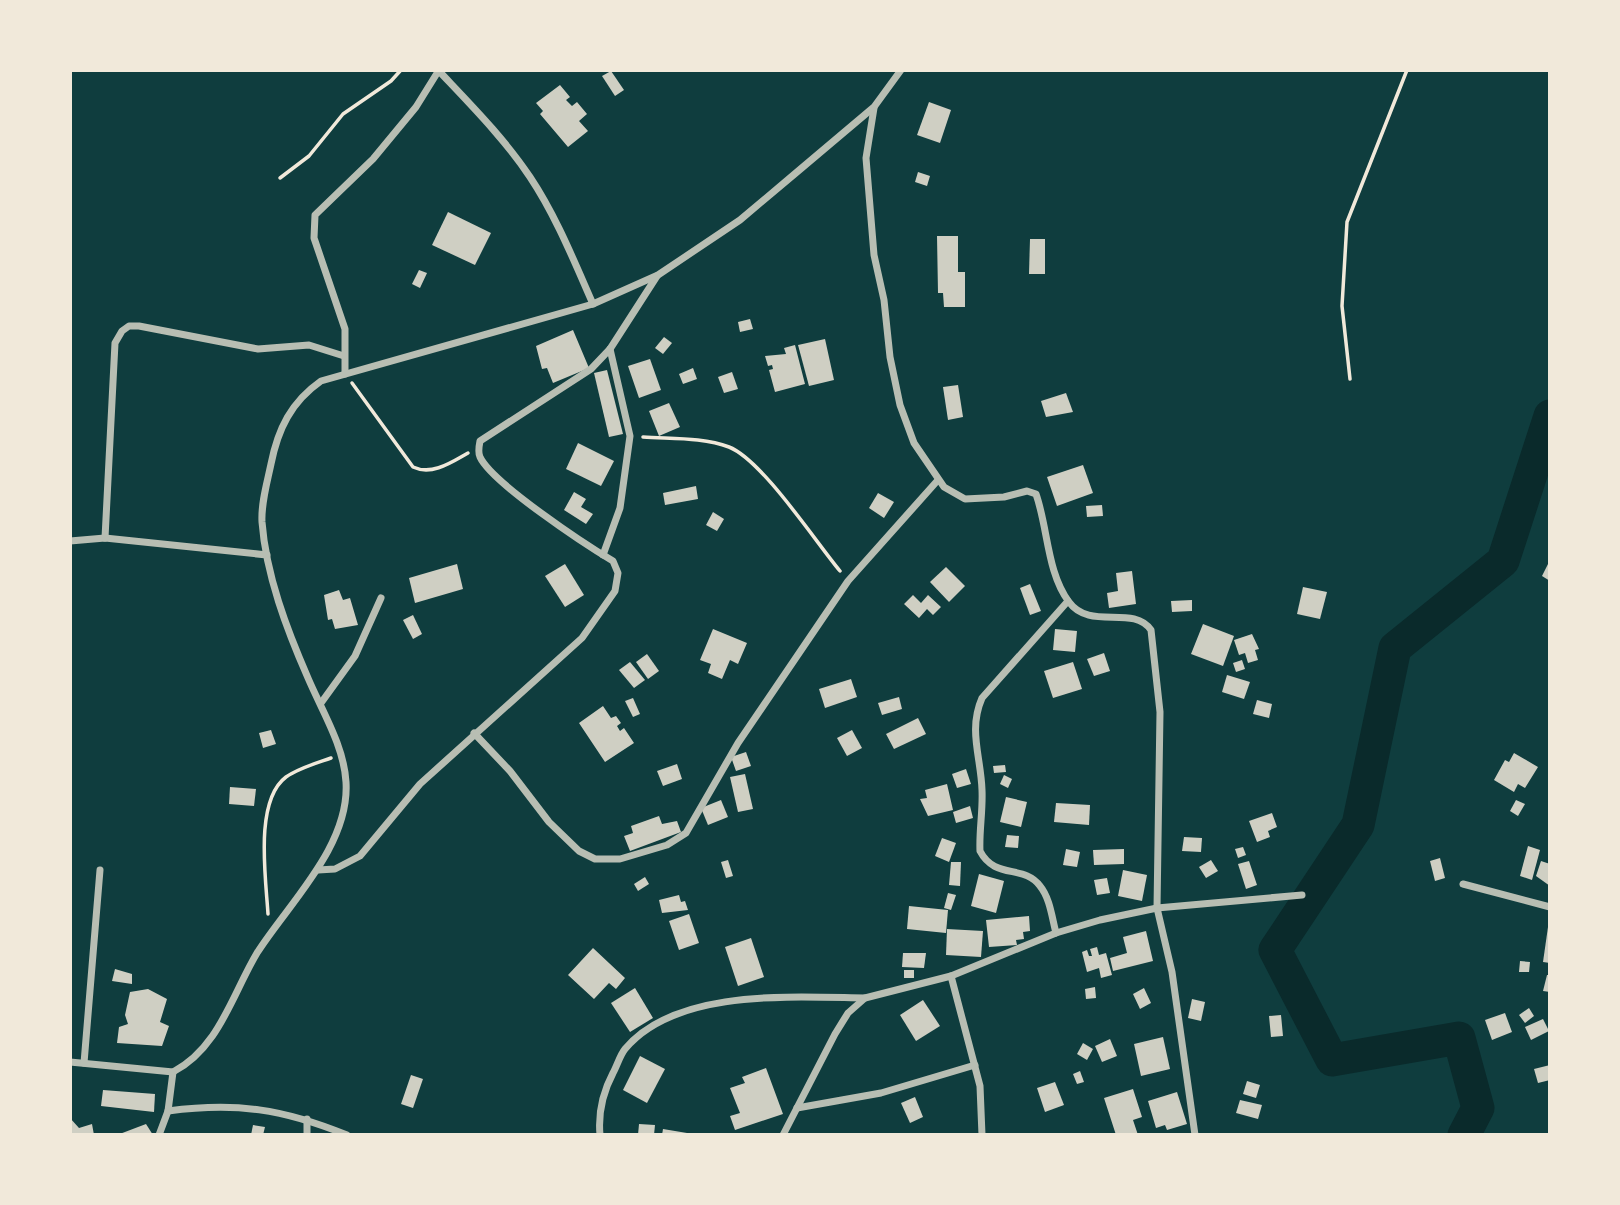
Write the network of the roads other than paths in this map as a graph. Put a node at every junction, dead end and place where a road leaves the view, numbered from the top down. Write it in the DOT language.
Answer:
graph roads {
  1 [pos="439,70"];
  2 [pos="886,70"];
  3 [pos="901,70"];
  4 [pos="892,78"];
  5 [pos="874,107"];
  6 [pos="658,275"];
  7 [pos="593,304"];
  8 [pos="610,349"];
  9 [pos="344,356"];
  10 [pos="345,374"];
  11 [pos="938,480"];
  12 [pos="105,538"];
  13 [pos="70,541"];
  14 [pos="267,555"];
  15 [pos="603,555"];
  16 [pos="381,598"];
  17 [pos="1068,601"];
  18 [pos="321,703"];
  19 [pos="474,733"];
  20 [pos="100,870"];
  21 [pos="318,870"];
  22 [pos="1463,884"];
  23 [pos="1302,895"];
  24 [pos="1550,907"];
  25 [pos="1157,908"];
  26 [pos="1056,933"];
  27 [pos="951,976"];
  28 [pos="865,998"];
  29 [pos="70,1062"];
  30 [pos="84,1063"];
  31 [pos="975,1065"];
  32 [pos="173,1072"];
  33 [pos="797,1108"];
  34 [pos="168,1111"];
  35 [pos="307,1119"];
  36 [pos="159,1135"];
  37 [pos="307,1135"];
  38 [pos="347,1135"];
  39 [pos="600,1135"];
  40 [pos="783,1135"];
  41 [pos="982,1135"];
  42 [pos="1195,1135"];
  1 -- 7 [label="street"];
  1 -- 9 [label="street"];
  2 -- 4 [label="street"];
  3 -- 4 [label="street"];
  4 -- 5 [label="street"];
  5 -- 6 [label="street"];
  5 -- 11 [label="street"];
  6 -- 7 [label="street"];
  6 -- 8 [label="street"];
  7 -- 10 [label="street"];
  8 -- 15 [label="street"];
  8 -- 15 [label="street"];
  9 -- 10 [label="street"];
  9 -- 12 [label="street"];
  10 -- 14 [label="street"];
  11 -- 17 [label="street"];
  11 -- 19 [label="street"];
  12 -- 13 [label="street"];
  12 -- 14 [label="street"];
  14 -- 18 [label="street"];
  15 -- 19 [label="street"];
  16 -- 18 [label="street"];
  17 -- 25 [label="street"];
  17 -- 26 [label="street"];
  18 -- 21 [label="street"];
  19 -- 21 [label="street"];
  20 -- 30 [label="street"];
  21 -- 32 [label="street"];
  22 -- 24 [label="street"];
  23 -- 25 [label="street"];
  25 -- 26 [label="street"];
  25 -- 42 [label="street"];
  26 -- 27 [label="street"];
  27 -- 28 [label="street"];
  27 -- 31 [label="street"];
  28 -- 33 [label="street"];
  28 -- 39 [label="street"];
  29 -- 30 [label="street"];
  30 -- 32 [label="street"];
  31 -- 33 [label="street"];
  31 -- 41 [label="street"];
  32 -- 34 [label="street"];
  33 -- 40 [label="street"];
  34 -- 35 [label="street"];
  34 -- 36 [label="street"];
  35 -- 37 [label="street"];
  35 -- 38 [label="street"];
}
